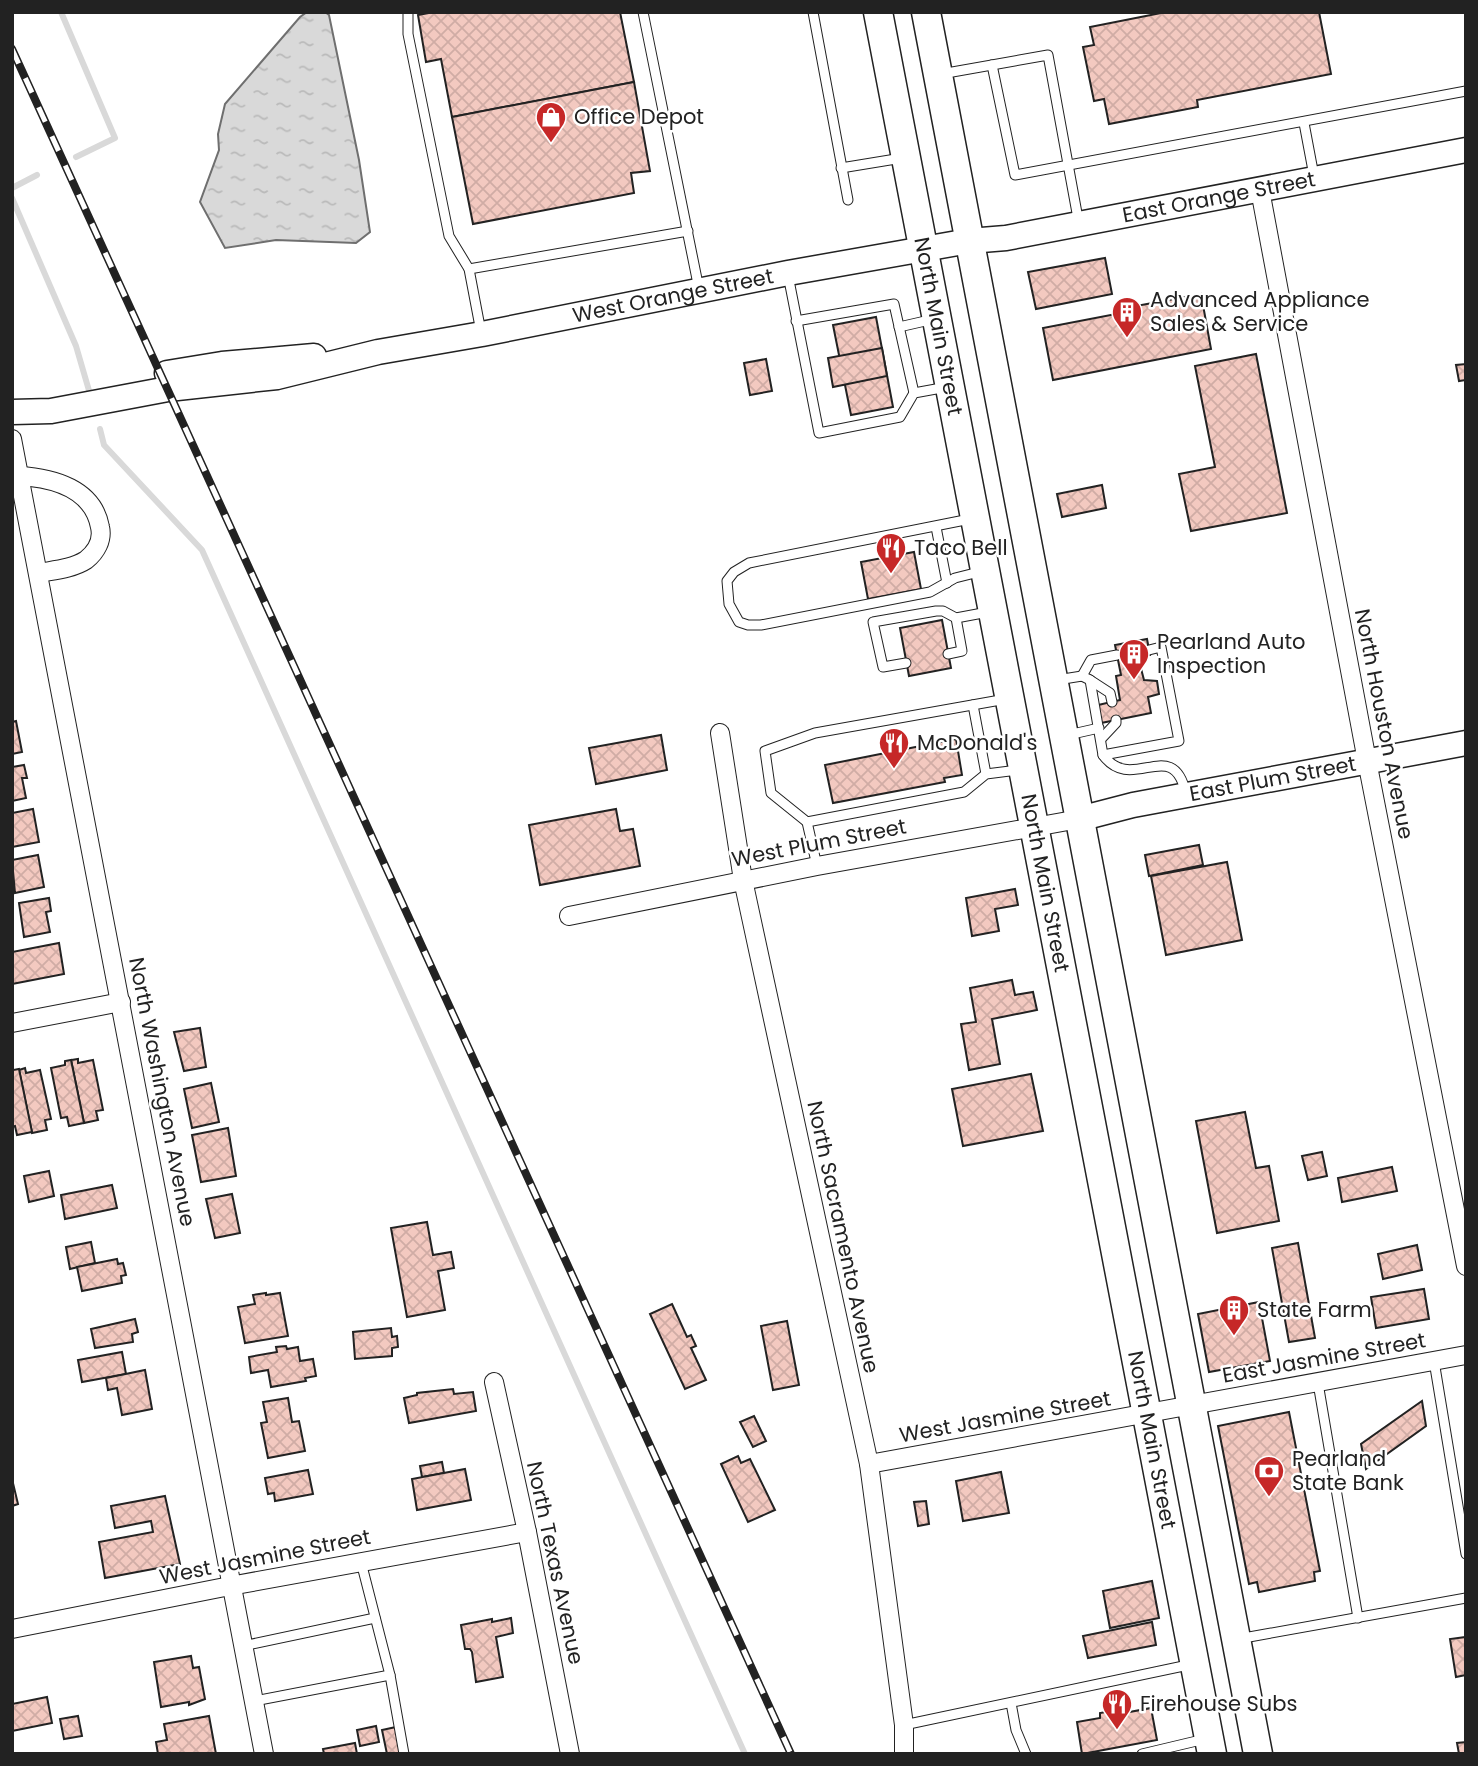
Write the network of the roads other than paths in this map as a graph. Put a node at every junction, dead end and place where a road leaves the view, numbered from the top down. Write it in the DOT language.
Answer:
graph roads {
  1 [pos="408,12"];
  2 [pos="642,12"];
  3 [pos="813,12"];
  4 [pos="878,12"];
  5 [pos="926,12"];
  6 [pos="992,65"];
  7 [pos="939,75"];
  8 [pos="1466,91"];
  9 [pos="1304,123"];
  10 [pos="1466,150"];
  11 [pos="906,157"];
  12 [pos="1068,166"];
  13 [pos="841,168"];
  14 [pos="1315,179"];
  15 [pos="1260,190"];
  16 [pos="848,200"];
  17 [pos="1079,224"];
  18 [pos="688,231"];
  19 [pos="969,240"];
  20 [pos="924,248"];
  21 [pos="469,269"];
  22 [pos="788,274"];
  23 [pos="700,291"];
  24 [pos="937,318"];
  25 [pos="796,321"];
  26 [pos="899,327"];
  27 [pos="482,334"];
  28 [pos="950,386"];
  29 [pos="914,393"];
  30 [pos="12,411"];
  31 [pos="12,439"];
  32 [pos="19,476"];
  33 [pos="975,518"];
  34 [pos="936,527"];
  35 [pos="986,571"];
  36 [pos="38,573"];
  37 [pos="947,583"];
  38 [pos="993,611"];
  39 [pos="957,618"];
  40 [pos="1149,650"];
  41 [pos="948,654"];
  42 [pos="1117,655"];
  43 [pos="906,663"];
  44 [pos="1086,678"];
  45 [pos="1052,681"];
  46 [pos="1010,699"];
  47 [pos="1112,702"];
  48 [pos="973,705"];
  49 [pos="1116,720"];
  50 [pos="1099,728"];
  51 [pos="720,733"];
  52 [pos="1063,736"];
  53 [pos="1101,739"];
  54 [pos="1466,743"];
  55 [pos="1103,755"];
  56 [pos="1367,761"];
  57 [pos="1023,769"];
  58 [pos="986,774"];
  59 [pos="1186,794"];
  60 [pos="1079,819"];
  61 [pos="807,822"];
  62 [pos="1035,827"];
  63 [pos="817,866"];
  64 [pos="743,880"];
  65 [pos="569,916"];
  66 [pos="121,1002"];
  67 [pos="12,1023"];
  68 [pos="1466,1266"];
  69 [pos="1466,1355"];
  70 [pos="1434,1361"];
  71 [pos="494,1382"];
  72 [pos="1318,1383"];
  73 [pos="1191,1406"];
  74 [pos="1147,1414"];
  75 [pos="869,1464"];
  76 [pos="527,1532"];
  77 [pos="1466,1554"];
  78 [pos="361,1562"];
  79 [pos="230,1586"];
  80 [pos="1466,1598"];
  81 [pos="375,1618"];
  82 [pos="1358,1618"];
  83 [pos="12,1629"];
  84 [pos="1237,1639"];
  85 [pos="243,1646"];
  86 [pos="1194,1664"];
  87 [pos="390,1675"];
  88 [pos="254,1701"];
  89 [pos="1011,1703"];
  90 [pos="904,1725"];
  91 [pos="1211,1746"];
  92 [pos="264,1754"];
  93 [pos="404,1754"];
  94 [pos="570,1754"];
  95 [pos="904,1754"];
  96 [pos="1026,1754"];
  97 [pos="1142,1754"];
  98 [pos="1258,1754"];
  1 -- 21 [label="lane"];
  2 -- 18 [label="lane"];
  3 -- 13 [label="lane"];
  4 -- 11 [label="main road, North Main Street"];
  5 -- 7 [label="main road"];
  6 -- 7 [label="lane"];
  6 -- 12 [label="lane"];
  6 -- 12 [label="lane"];
  7 -- 19 [label="main road"];
  8 -- 9 [label="lane"];
  9 -- 12 [label="lane"];
  9 -- 14 [label="lane"];
  10 -- 14 [label="street, East Orange Street"];
  11 -- 13 [label="lane"];
  11 -- 20 [label="main road, North Main Street"];
  12 -- 17 [label="lane"];
  13 -- 16 [label="lane"];
  14 -- 15 [label="street, East Orange Street"];
  15 -- 17 [label="street, East Orange Street"];
  15 -- 56 [label="street, North Houston Avenue"];
  17 -- 19 [label="street, East Orange Street"];
  18 -- 21 [label="lane"];
  18 -- 23 [label="lane"];
  19 -- 20 [label="street, West Orange Street"];
  19 -- 45 [label="main road"];
  20 -- 22 [label="street, West Orange Street"];
  20 -- 24 [label="main road, North Main Street"];
  21 -- 27 [label="lane"];
  22 -- 23 [label="street, West Orange Street"];
  22 -- 25 [label="lane"];
  23 -- 27 [label="street, West Orange Street"];
  24 -- 26 [label="lane"];
  24 -- 28 [label="main road, North Main Street"];
  25 -- 26 [label="lane"];
  25 -- 29 [label="lane"];
  26 -- 29 [label="lane"];
  27 -- 30 [label="street, West Orange Street"];
  28 -- 29 [label="lane"];
  28 -- 33 [label="main road, North Main Street"];
  31 -- 32 [label="street, North Washington Avenue"];
  32 -- 36 [label="street, North Washington Avenue"];
  32 -- 36 [label="street"];
  33 -- 34 [label="lane"];
  33 -- 35 [label="main road, North Main Street"];
  34 -- 37 [label="lane"];
  34 -- 37 [label="lane"];
  35 -- 37 [label="lane"];
  35 -- 38 [label="main road, North Main Street"];
  36 -- 66 [label="street, North Washington Avenue"];
  38 -- 39 [label="lane"];
  38 -- 46 [label="main road, North Main Street"];
  39 -- 41 [label="lane"];
  39 -- 43 [label="lane"];
  40 -- 55 [label="lane"];
  42 -- 44 [label="lane"];
  44 -- 45 [label="lane"];
  44 -- 47 [label="lane"];
  44 -- 50 [label="lane"];
  45 -- 52 [label="main road"];
  46 -- 48 [label="lane"];
  46 -- 57 [label="main road, North Main Street"];
  48 -- 58 [label="lane"];
  48 -- 61 [label="lane"];
  49 -- 53 [label="lane"];
  50 -- 52 [label="lane"];
  50 -- 53 [label="lane"];
  51 -- 64 [label="street, North Sacramento Avenue"];
  52 -- 60 [label="main road"];
  53 -- 55 [label="lane"];
  54 -- 56 [label="street, East Plum Street"];
  55 -- 59 [label="lane"];
  56 -- 59 [label="street, East Plum Street"];
  56 -- 68 [label="street, North Houston Avenue"];
  57 -- 58 [label="lane"];
  57 -- 62 [label="main road, North Main Street"];
  58 -- 61 [label="lane"];
  59 -- 60 [label="street, East Plum Street"];
  60 -- 62 [label="street, West Plum Street"];
  60 -- 73 [label="main road"];
  61 -- 63 [label="lane"];
  62 -- 63 [label="street, West Plum Street"];
  62 -- 74 [label="main road, North Main Street"];
  63 -- 64 [label="street, West Plum Street"];
  64 -- 65 [label="street, West Plum Street"];
  64 -- 75 [label="street, North Sacramento Avenue"];
  66 -- 67 [label="street"];
  66 -- 79 [label="street, North Washington Avenue"];
  69 -- 70 [label="street, East Jasmine Street"];
  70 -- 72 [label="street, East Jasmine Street"];
  70 -- 77 [label="lane"];
  71 -- 76 [label="street, North Texas Avenue"];
  72 -- 73 [label="street, East Jasmine Street"];
  72 -- 82 [label="lane"];
  73 -- 74 [label="street, West Jasmine Street"];
  73 -- 84 [label="main road"];
  74 -- 75 [label="street, West Jasmine Street"];
  74 -- 86 [label="main road, North Main Street"];
  75 -- 90 [label="street, North Sacramento Avenue"];
  76 -- 78 [label="street, West Jasmine Street"];
  76 -- 94 [label="street, North Texas Avenue"];
  78 -- 79 [label="street, West Jasmine Street"];
  78 -- 81 [label="lane"];
  79 -- 83 [label="street, West Jasmine Street"];
  79 -- 85 [label="street, North Washington Avenue"];
  80 -- 82 [label="lane"];
  81 -- 85 [label="lane"];
  81 -- 87 [label="lane"];
  82 -- 84 [label="lane"];
  84 -- 98 [label="main road"];
  85 -- 88 [label="street, North Washington Avenue"];
  86 -- 89 [label="lane"];
  86 -- 91 [label="main road, North Main Street"];
  87 -- 88 [label="lane"];
  87 -- 93 [label="lane"];
  88 -- 92 [label="street, North Washington Avenue"];
  89 -- 90 [label="lane"];
  89 -- 96 [label="lane"];
  90 -- 95 [label="street, North Sacramento Avenue"];
  91 -- 97 [label="lane"];
}
